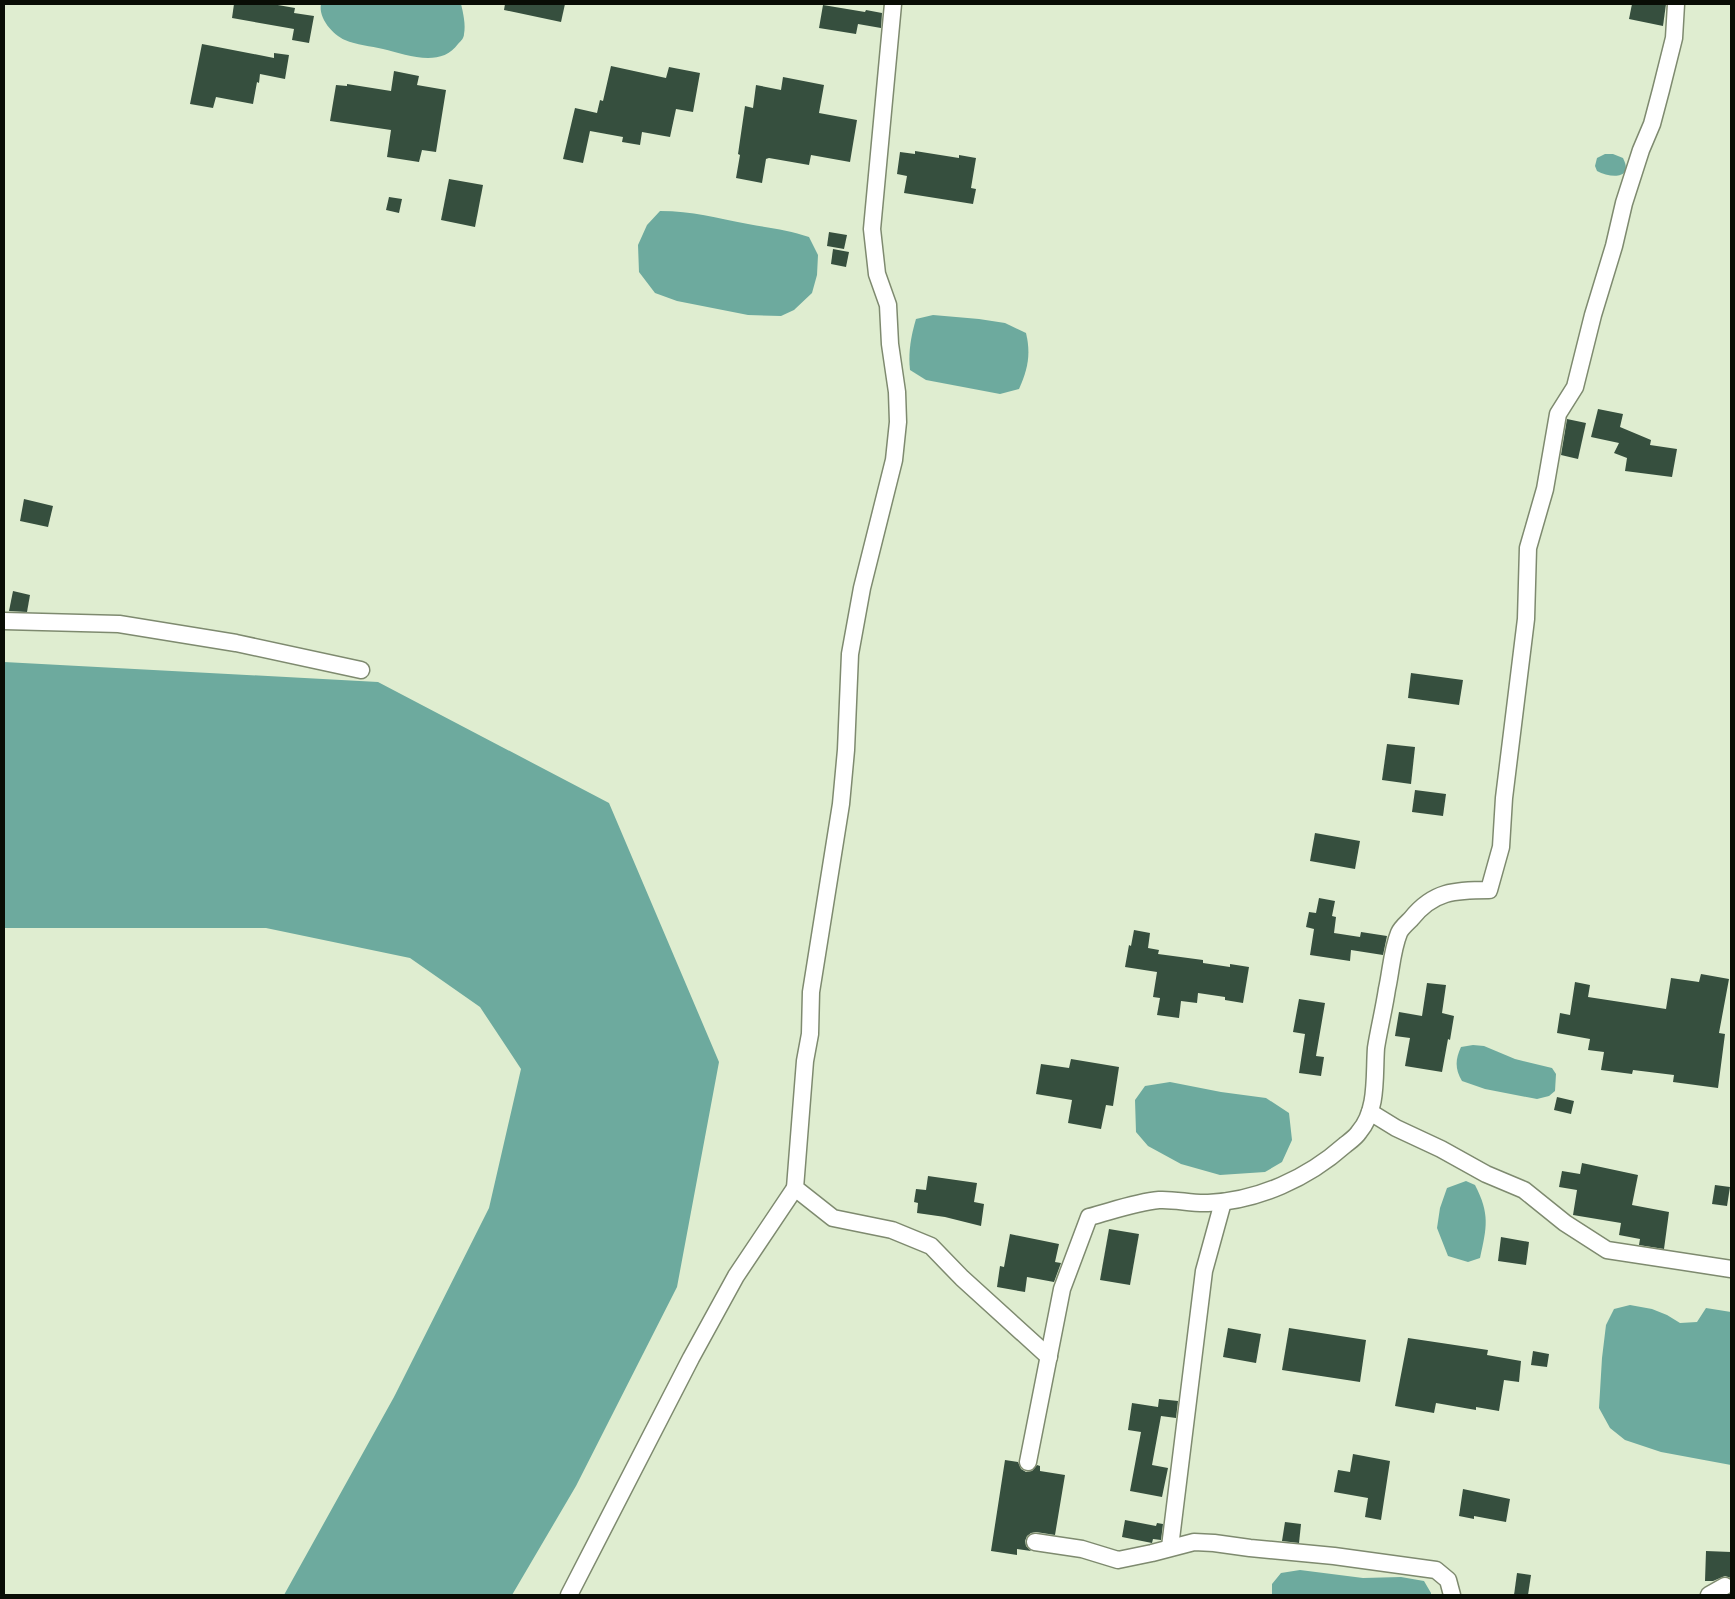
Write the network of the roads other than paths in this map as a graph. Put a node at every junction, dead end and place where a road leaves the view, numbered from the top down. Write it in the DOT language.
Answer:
graph roads {
  1 [pos="892,4"];
  2 [pos="1676,4"];
  3 [pos="4,621"];
  4 [pos="361,670"];
  5 [pos="1370,1112"];
  6 [pos="795,1188"];
  7 [pos="1223,1202"];
  8 [pos="1731,1270"];
  9 [pos="1049,1357"];
  10 [pos="1028,1462"];
  11 [pos="1035,1542"];
  12 [pos="1170,1547"];
  13 [pos="1725,1586"];
  14 [pos="569,1595"];
  15 [pos="1452,1595"];
  16 [pos="1709,1595"];
  1 -- 6 [label="street"];
  2 -- 5 [label="street"];
  3 -- 4 [label="street"];
  5 -- 7 [label="street"];
  5 -- 8 [label="street"];
  6 -- 9 [label="street"];
  6 -- 14 [label="street"];
  7 -- 9 [label="street"];
  7 -- 12 [label="street"];
  9 -- 10 [label="street"];
  11 -- 12 [label="street"];
  12 -- 15 [label="street"];
  13 -- 16 [label="street"];
}
